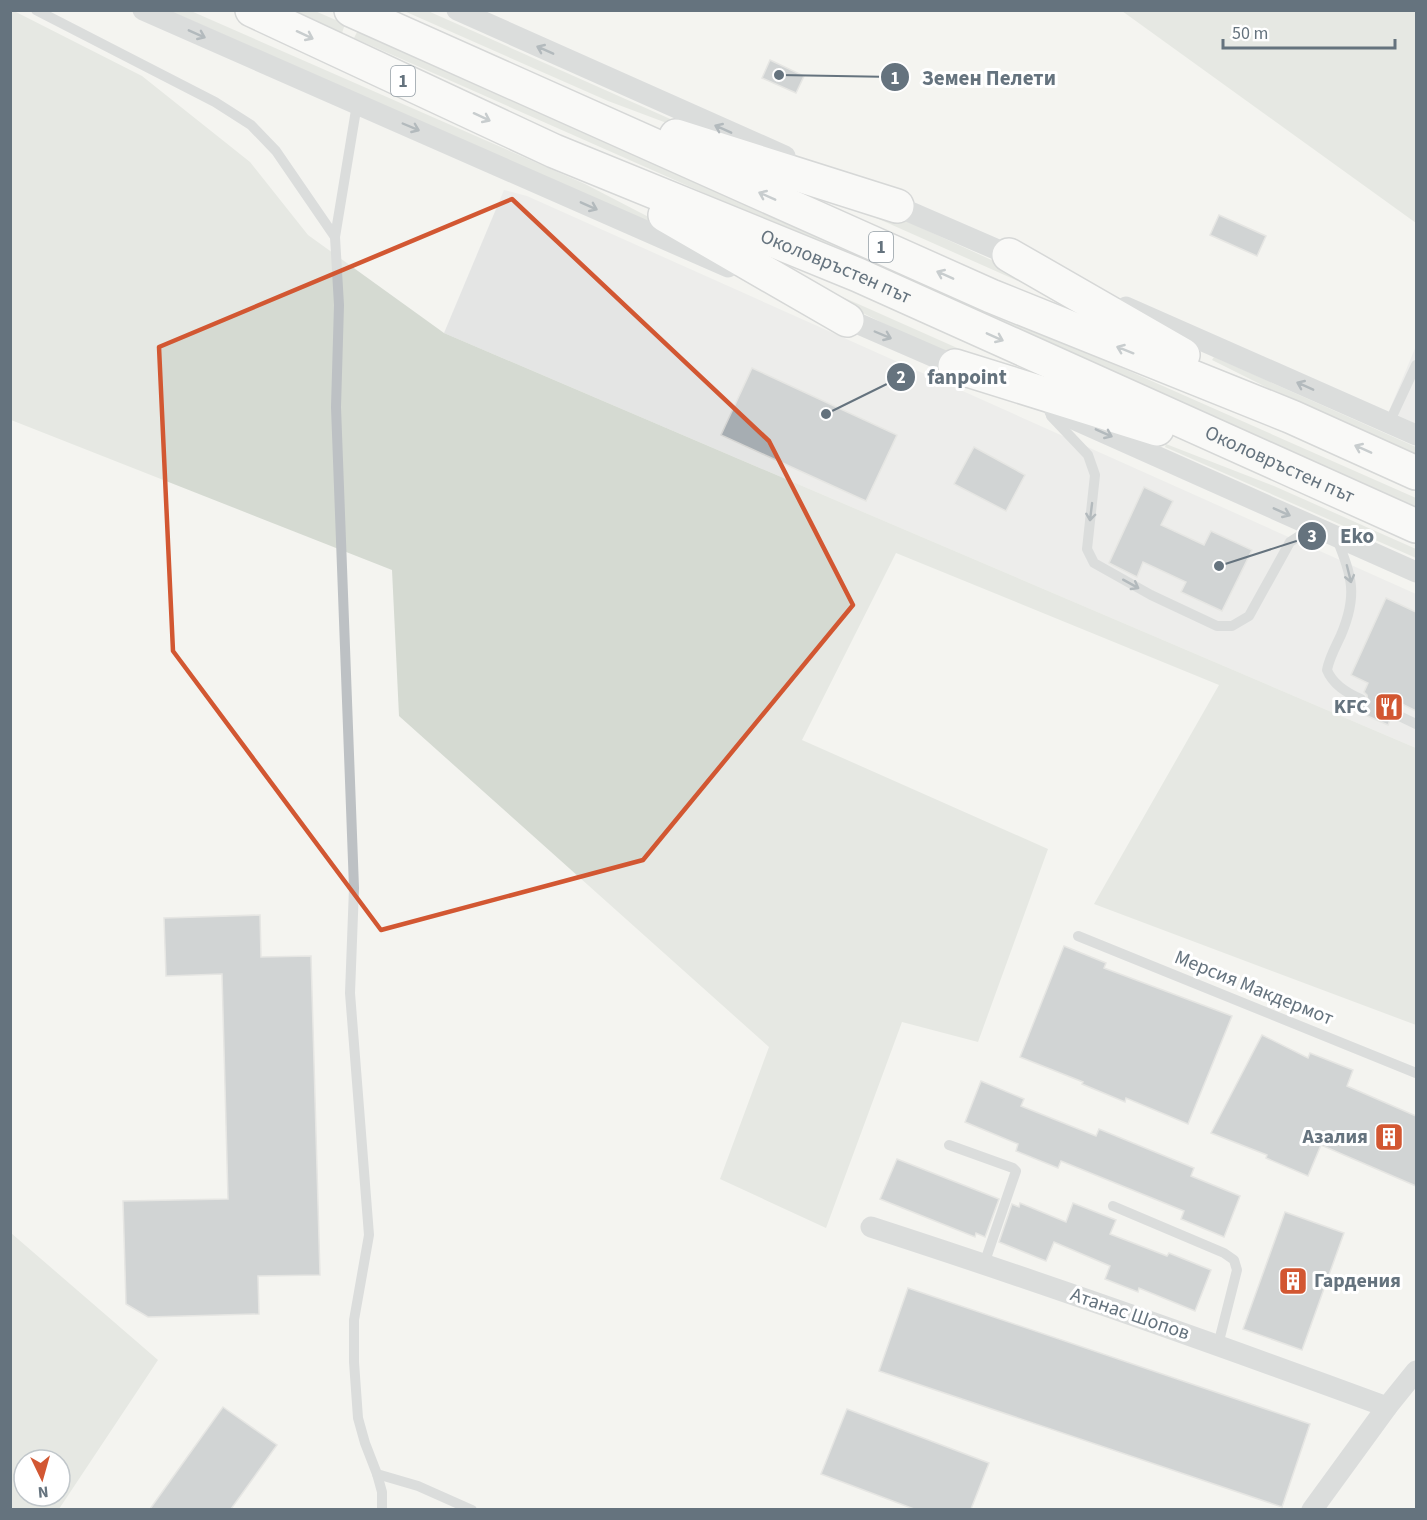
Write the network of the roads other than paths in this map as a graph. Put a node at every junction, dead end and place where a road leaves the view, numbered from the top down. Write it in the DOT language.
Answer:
graph roads {
  1 [pos="36,10"];
  2 [pos="143,10"];
  3 [pos="252,10"];
  4 [pos="351,10"];
  5 [pos="457,10"];
  6 [pos="522,87"];
  7 [pos="357,104"];
  8 [pos="554,151"];
  9 [pos="897,206"];
  10 [pos="336,237"];
  11 [pos="1009,255"];
  12 [pos="847,320"];
  13 [pos="1416,365"];
  14 [pos="955,366"];
  15 [pos="1041,405"];
  16 [pos="1292,417"];
  17 [pos="1389,423"];
  18 [pos="1416,435"];
  19 [pos="1297,473"];
  20 [pos="1416,473"];
  21 [pos="1416,526"];
  22 [pos="1330,533"];
  23 [pos="1416,572"];
  24 [pos="1361,699"];
  25 [pos="1393,713"];
  26 [pos="1416,724"];
  27 [pos="1078,936"];
  28 [pos="1416,1072"];
  29 [pos="949,1145"];
  30 [pos="1113,1206"];
  31 [pos="871,1227"];
  32 [pos="984,1264"];
  33 [pos="1218,1345"];
  34 [pos="1416,1371"];
  35 [pos="1387,1407"];
  36 [pos="377,1474"];
  37 [pos="382,1509"];
  38 [pos="472,1509"];
  39 [pos="1312,1509"];
  1 -- 10 [label="lane"];
  2 -- 7 [label="street, one-way"];
  3 -- 8 [label="highway, Околовръстен път / 1, one-way"];
  4 -- 6 [label="highway, Околовръстен път / 1"];
  9 -- 5 [label="street, one-way"];
  6 -- 9 [label="highway"];
  16 -- 6 [label="highway, Околовръстен път / 1, one-way"];
  7 -- 10 [label="lane"];
  7 -- 12 [label="street, one-way"];
  8 -- 12 [label="highway"];
  8 -- 19 [label="highway, Околовръстен път / 1, one-way"];
  9 -- 11 [label="street"];
  10 -- 36 [label="lane"];
  11 -- 16 [label="highway"];
  17 -- 11 [label="street, one-way"];
  12 -- 14 [label="street, one-way"];
  13 -- 17 [label="lane"];
  14 -- 15 [label="street"];
  14 -- 19 [label="highway"];
  15 -- 22 [label="street, one-way"];
  15 -- 22 [label="lane, one-way"];
  20 -- 16 [label="highway, Околовръстен път / 1, one-way"];
  17 -- 18 [label="street"];
  19 -- 21 [label="highway, Околовръстен път / 1"];
  22 -- 23 [label="street"];
  22 -- 24 [label="lane, one-way"];
  25 -- 26 [label="lane"];
  27 -- 28 [label="lane, Мерсия Макдермот"];
  29 -- 32 [label="lane"];
  30 -- 33 [label="lane"];
  31 -- 32 [label="street, Атанас Шопов"];
  32 -- 33 [label="street, Атанас Шопов"];
  33 -- 35 [label="street, Атанас Шопов"];
  34 -- 35 [label="street"];
  35 -- 39 [label="street"];
  36 -- 37 [label="lane"];
  36 -- 38 [label="lane"];
}
